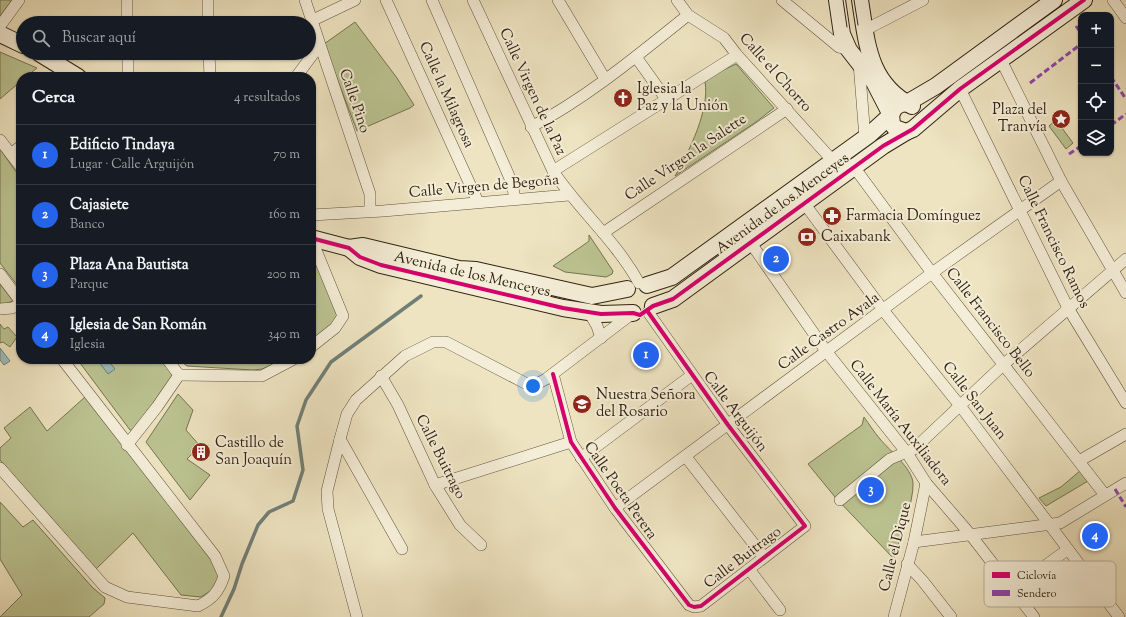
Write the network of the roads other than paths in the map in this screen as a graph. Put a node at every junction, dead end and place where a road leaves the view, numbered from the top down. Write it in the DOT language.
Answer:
graph roads {
  1 [pos="19,0"];
  2 [pos="127,0"];
  3 [pos="208,0"];
  4 [pos="305,0"];
  5 [pos="355,0"];
  6 [pos="386,0"];
  7 [pos="473,0"];
  8 [pos="558,0"];
  9 [pos="677,0"];
  10 [pos="782,0"];
  11 [pos="837,0"];
  12 [pos="860,0"];
  13 [pos="923,0"];
  14 [pos="1054,0"];
  15 [pos="1084,0"];
  16 [pos="1113,0"];
  17 [pos="435,1"];
  18 [pos="688,15"];
  19 [pos="127,16"];
  20 [pos="208,16"];
  21 [pos="310,16"];
  22 [pos="1126,18"];
  23 [pos="316,19"];
  24 [pos="0,26"];
  25 [pos="0,34"];
  26 [pos="316,35"];
  27 [pos="866,36"];
  28 [pos="16,42"];
  29 [pos="320,46"];
  30 [pos="849,50"];
  31 [pos="316,51"];
  32 [pos="737,55"];
  33 [pos="636,57"];
  34 [pos="50,60"];
  35 [pos="128,60"];
  36 [pos="210,60"];
  37 [pos="309,60"];
  38 [pos="1001,60"];
  39 [pos="859,62"];
  40 [pos="70,72"];
  41 [pos="128,72"];
  42 [pos="210,72"];
  43 [pos="300,72"];
  44 [pos="605,79"];
  45 [pos="960,89"];
  46 [pos="666,99"];
  47 [pos="907,103"];
  48 [pos="787,109"];
  49 [pos="891,115"];
  50 [pos="531,127"];
  51 [pos="912,128"];
  52 [pos="865,138"];
  53 [pos="0,140"];
  54 [pos="16,150"];
  55 [pos="11,154"];
  56 [pos="16,160"];
  57 [pos="833,161"];
  58 [pos="854,167"];
  59 [pos="553,171"];
  60 [pos="1061,181"];
  61 [pos="569,195"];
  62 [pos="515,199"];
  63 [pos="478,202"];
  64 [pos="804,203"];
  65 [pos="1021,210"];
  66 [pos="370,211"];
  67 [pos="316,216"];
  68 [pos="603,233"];
  69 [pos="316,239"];
  70 [pos="750,242"];
  71 [pos="342,246"];
  72 [pos="316,248"];
  73 [pos="1126,259"];
  74 [pos="324,265"];
  75 [pos="1113,271"];
  76 [pos="932,273"];
  77 [pos="0,274"];
  78 [pos="637,286"];
  79 [pos="1126,293"];
  80 [pos="16,296"];
  81 [pos="16,306"];
  82 [pos="1068,308"];
  83 [pos="0,309"];
  84 [pos="644,310"];
  85 [pos="883,310"];
  86 [pos="589,312"];
  87 [pos="601,338"];
  88 [pos="316,343"];
  89 [pos="826,351"];
  90 [pos="66,364"];
  91 [pos="171,364"];
  92 [pos="285,364"];
  93 [pos="1003,365"];
  94 [pos="553,374"];
  95 [pos="179,375"];
  96 [pos="692,375"];
  97 [pos="381,376"];
  98 [pos="1126,403"];
  99 [pos="960,407"];
  100 [pos="728,425"];
  101 [pos="1126,434"];
  102 [pos="340,439"];
  103 [pos="571,442"];
  104 [pos="128,444"];
  105 [pos="907,453"];
  106 [pos="686,457"];
  107 [pos="582,458"];
  108 [pos="1080,461"];
  109 [pos="0,468"];
  110 [pos="1126,482"];
  111 [pos="926,483"];
  112 [pos="435,485"];
  113 [pos="1105,495"];
  114 [pos="840,500"];
  115 [pos="615,508"];
  116 [pos="1048,524"];
  117 [pos="805,526"];
  118 [pos="970,534"];
  119 [pos="914,542"];
  120 [pos="481,545"];
  121 [pos="402,549"];
  122 [pos="1067,550"];
  123 [pos="764,557"];
  124 [pos="991,561"];
  125 [pos="1052,561"];
  126 [pos="1076,561"];
  127 [pos="907,564"];
  128 [pos="749,569"];
  129 [pos="694,607"];
  130 [pos="1026,607"];
  131 [pos="1111,607"];
  132 [pos="780,610"];
  133 [pos="357,617"];
  134 [pos="894,617"];
  135 [pos="951,617"];
  136 [pos="1034,617"];
  137 [pos="1119,617"];
  1 -- 24 [label="street"];
  2 -- 19 [label="street"];
  3 -- 20 [label="street"];
  4 -- 21 [label="street, Calle Pino"];
  5 -- 23 [label="street"];
  6 -- 63 [label="street, Calle la Milagrosa"];
  7 -- 50 [label="street, Calle Virgen de la Paz"];
  8 -- 44 [label="street"];
  9 -- 18 [label="street"];
  10 -- 30 [label="street"];
  11 -- 30 [label="main road"];
  12 -- 27 [label="main road"];
  13 -- 27 [label="street"];
  14 -- 47 [label="main road"];
  15 -- 38 [label="main road, Avenida de los Menceyes"];
  16 -- 22 [label="street"];
  17 -- 62 [label="street"];
  18 -- 32 [label="street, Calle el Chorro"];
  18 -- 33 [label="street"];
  25 -- 28 [label="main road"];
  26 -- 29 [label="street, Calle Pino"];
  27 -- 30 [label="main road"];
  27 -- 47 [label="main road"];
  29 -- 31 [label="street"];
  29 -- 66 [label="street, Calle Pino"];
  30 -- 39 [label="main road"];
  32 -- 46 [label="street"];
  32 -- 48 [label="street, Calle el Chorro"];
  33 -- 44 [label="street"];
  33 -- 46 [label="street"];
  34 -- 40 [label="main road"];
  35 -- 41 [label="street"];
  36 -- 42 [label="street"];
  37 -- 43 [label="street"];
  38 -- 45 [label="main road, Avenida de los Menceyes"];
  38 -- 60 [label="street"];
  39 -- 49 [label="main road"];
  39 -- 52 [label="street"];
  44 -- 50 [label="street"];
  45 -- 51 [label="main road, Avenida de los Menceyes"];
  45 -- 65 [label="street, Calle Francisco Ramos"];
  46 -- 59 [label="street"];
  47 -- 49 [label="main road"];
  47 -- 51 [label="main road"];
  48 -- 57 [label="street, Calle el Chorro"];
  48 -- 68 [label="street, Calle Virgen la Salette"];
  49 -- 51 [label="main road"];
  49 -- 52 [label="main road, Avenida de los Menceyes"];
  50 -- 59 [label="street, Calle Virgen de la Paz"];
  51 -- 58 [label="main road, Avenida de los Menceyes"];
  52 -- 57 [label="main road, Avenida de los Menceyes"];
  53 -- 55 [label="street"];
  54 -- 55 [label="street"];
  55 -- 56 [label="street"];
  57 -- 78 [label="main road, Avenida de los Menceyes"];
  58 -- 64 [label="main road, Avenida de los Menceyes"];
  58 -- 76 [label="street, Calle Francisco Bello"];
  59 -- 61 [label="street, Calle Virgen de la Paz"];
  60 -- 65 [label="street, Calle Castro Ayala"];
  60 -- 75 [label="street"];
  61 -- 62 [label="street, Calle Virgen de Begoña"];
  61 -- 68 [label="street, Calle Virgen de Begoña"];
  62 -- 63 [label="street, Calle Virgen de Begoña"];
  63 -- 66 [label="street, Calle Virgen de Begoña"];
  64 -- 70 [label="main road, Avenida de los Menceyes"];
  64 -- 85 [label="street, Calle San Juan"];
  65 -- 76 [label="street, Calle Castro Ayala"];
  65 -- 82 [label="street, Calle Francisco Ramos"];
  66 -- 67 [label="street, Calle Virgen de Begoña"];
  68 -- 78 [label="street, Calle Virgen de Begoña"];
  69 -- 71 [label="main road, Avenida de los Menceyes"];
  70 -- 84 [label="main road, Avenida de los Menceyes"];
  70 -- 89 [label="street, Calle María Auxiliadora"];
  71 -- 74 [label="street"];
  71 -- 78 [label="main road, Avenida de los Menceyes"];
  71 -- 86 [label="main road, Avenida de los Menceyes"];
  72 -- 74 [label="street"];
  73 -- 75 [label="street"];
  74 -- 88 [label="street"];
  75 -- 79 [label="street"];
  75 -- 82 [label="street"];
  76 -- 85 [label="street, Calle Castro Ayala"];
  76 -- 93 [label="street, Calle Francisco Bello"];
  77 -- 80 [label="street"];
  78 -- 84 [label="main road"];
  78 -- 84 [label="main road"];
  81 -- 83 [label="street"];
  82 -- 93 [label="street"];
  82 -- 98 [label="street, Calle Francisco Ramos"];
  84 -- 86 [label="main road, Avenida de los Menceyes"];
  84 -- 87 [label="street"];
  84 -- 96 [label="street, Calle Arguijón"];
  85 -- 89 [label="street, Calle Castro Ayala"];
  85 -- 99 [label="street, Calle San Juan"];
  86 -- 87 [label="street"];
  87 -- 94 [label="street"];
  89 -- 100 [label="street, Calle Castro Ayala"];
  89 -- 105 [label="street, Calle María Auxiliadora"];
  90 -- 104 [label="street"];
  91 -- 95 [label="street"];
  92 -- 95 [label="street"];
  93 -- 99 [label="street"];
  93 -- 108 [label="street, Calle Francisco Bello"];
  94 -- 97 [label="street"];
  94 -- 103 [label="street, Calle Poeta Perera"];
  95 -- 104 [label="street"];
  96 -- 100 [label="street, Calle Arguijón"];
  96 -- 107 [label="street"];
  97 -- 102 [label="street"];
  97 -- 112 [label="street, Calle Buitrago"];
  99 -- 105 [label="street"];
  99 -- 116 [label="street, Calle San Juan"];
  100 -- 106 [label="street, Calle Castro Ayala"];
  100 -- 117 [label="street, Calle Arguijón"];
  101 -- 108 [label="street"];
  102 -- 121 [label="street"];
  102 -- 133 [label="street"];
  103 -- 107 [label="street, Calle Poeta Perera"];
  103 -- 112 [label="street"];
  104 -- 109 [label="street"];
  105 -- 111 [label="street, Calle María Auxiliadora"];
  105 -- 114 [label="street"];
  106 -- 115 [label="street, Calle Castro Ayala"];
  106 -- 123 [label="street"];
  107 -- 115 [label="street, Calle Poeta Perera"];
  108 -- 113 [label="street, Calle Francisco Bello"];
  110 -- 113 [label="street"];
  111 -- 118 [label="street, Calle María Auxiliadora"];
  111 -- 119 [label="street, Calle el Dique"];
  112 -- 120 [label="street, Calle Buitrago"];
  113 -- 116 [label="street"];
  115 -- 129 [label="street, Calle Poeta Perera"];
  116 -- 118 [label="street"];
  116 -- 122 [label="street, Calle San Juan"];
  117 -- 123 [label="street, Calle Buitrago"];
  118 -- 119 [label="street"];
  118 -- 124 [label="street, Calle María Auxiliadora"];
  119 -- 127 [label="street, Calle el Dique"];
  122 -- 125 [label="street"];
  122 -- 126 [label="street, Calle San Juan"];
  123 -- 128 [label="street, Calle Buitrago"];
  127 -- 134 [label="street, Calle el Dique"];
  127 -- 135 [label="street"];
  128 -- 129 [label="street, Calle Buitrago"];
  128 -- 132 [label="street"];
  130 -- 136 [label="street, Calle María Auxiliadora"];
  131 -- 137 [label="street, Calle San Juan"];
}
